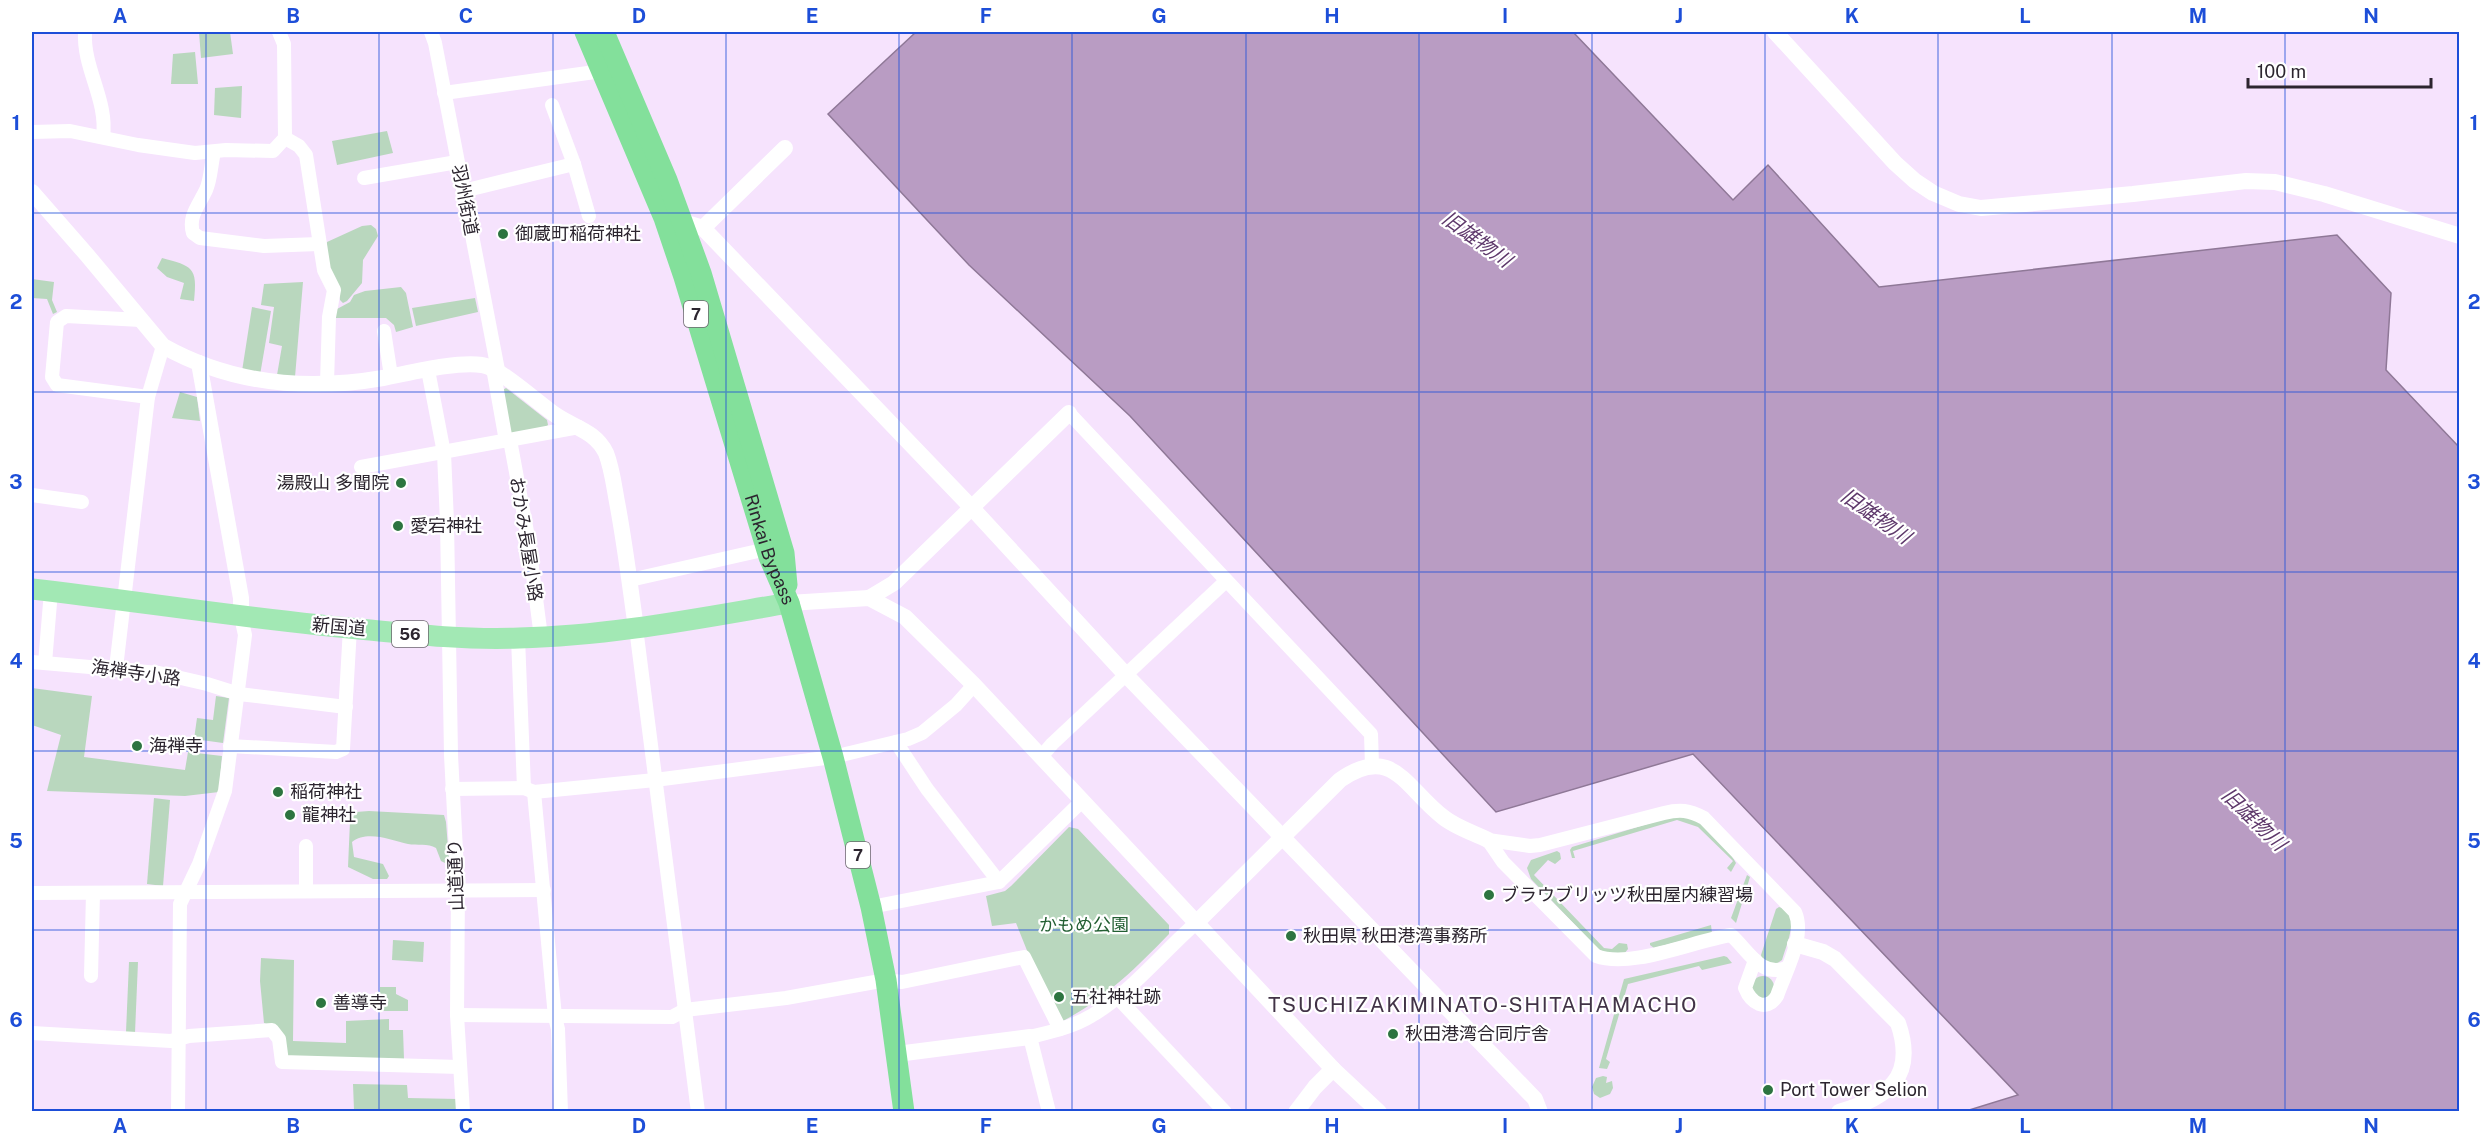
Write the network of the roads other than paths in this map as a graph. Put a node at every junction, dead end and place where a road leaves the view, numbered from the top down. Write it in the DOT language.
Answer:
graph roads {
  1 [pos="85,32"];
  2 [pos="279,32"];
  3 [pos="431,32"];
  4 [pos="585,32"];
  5 [pos="604,32"];
  6 [pos="1775,32"];
  7 [pos="602,71"];
  8 [pos="444,93"];
  9 [pos="552,105"];
  10 [pos="32,132"];
  11 [pos="103,137"];
  12 [pos="285,138"];
  13 [pos="785,148"];
  14 [pos="214,152"];
  15 [pos="457,162"];
  16 [pos="574,164"];
  17 [pos="364,178"];
  18 [pos="463,190"];
  19 [pos="32,192"];
  20 [pos="588,216"];
  21 [pos="672,219"];
  22 [pos="702,228"];
  23 [pos="2460,236"];
  24 [pos="319,244"];
  25 [pos="141,320"];
  26 [pos="384,331"];
  27 [pos="163,346"];
  28 [pos="199,363"];
  29 [pos="496,369"];
  30 [pos="428,370"];
  31 [pos="391,376"];
  32 [pos="327,383"];
  33 [pos="148,396"];
  34 [pos="1069,413"];
  35 [pos="579,427"];
  36 [pos="508,440"];
  37 [pos="444,453"];
  38 [pos="361,467"];
  39 [pos="32,495"];
  40 [pos="82,502"];
  41 [pos="972,508"];
  42 [pos="766,549"];
  43 [pos="630,580"];
  44 [pos="1226,581"];
  45 [pos="41,590"];
  46 [pos="869,598"];
  47 [pos="124,601"];
  48 [pos="789,603"];
  49 [pos="242,617"];
  50 [pos="350,628"];
  51 [pos="636,628"];
  52 [pos="540,637"];
  53 [pos="451,638"];
  54 [pos="518,639"];
  55 [pos="38,662"];
  56 [pos="116,668"];
  57 [pos="1125,674"];
  58 [pos="974,685"];
  59 [pos="239,694"];
  60 [pos="346,707"];
  61 [pos="896,742"];
  62 [pos="230,746"];
  63 [pos="832,757"];
  64 [pos="1041,757"];
  65 [pos="1372,765"];
  66 [pos="655,780"];
  67 [pos="452,789"];
  68 [pos="529,790"];
  69 [pos="1081,802"];
  70 [pos="1281,837"];
  71 [pos="1488,840"];
  72 [pos="306,846"];
  73 [pos="999,882"];
  74 [pos="458,889"];
  75 [pos="544,890"];
  76 [pos="306,891"];
  77 [pos="186,892"];
  78 [pos="93,893"];
  79 [pos="32,894"];
  80 [pos="871,907"];
  81 [pos="1196,924"];
  82 [pos="1795,944"];
  83 [pos="1755,960"];
  84 [pos="1786,968"];
  85 [pos="91,976"];
  86 [pos="886,980"];
  87 [pos="1118,997"];
  88 [pos="685,1010"];
  89 [pos="457,1015"];
  90 [pos="555,1017"];
  91 [pos="1060,1029"];
  92 [pos="32,1033"];
  93 [pos="1030,1037"];
  94 [pos="179,1039"];
  95 [pos="897,1054"];
  96 [pos="460,1067"];
  97 [pos="1333,1069"];
  98 [pos="178,1112"];
  99 [pos="463,1112"];
  100 [pos="561,1112"];
  101 [pos="698,1112"];
  102 [pos="904,1112"];
  103 [pos="1049,1112"];
  104 [pos="1225,1112"];
  105 [pos="1296,1112"];
  106 [pos="1379,1112"];
  107 [pos="1540,1112"];
  108 [pos="1839,1112"];
  1 -- 11 [label="street"];
  2 -- 12 [label="street"];
  3 -- 8 [label="street, 羽州街道"];
  4 -- 7 [label="highway, Rinkai Bypass / 7"];
  5 -- 21 [label="highway, Rinkai Bypass / 7"];
  6 -- 23 [label="street"];
  7 -- 8 [label="street"];
  7 -- 21 [label="highway, Rinkai Bypass / 7"];
  8 -- 15 [label="street, 羽州街道"];
  9 -- 16 [label="street"];
  10 -- 11 [label="street"];
  11 -- 14 [label="street"];
  12 -- 14 [label="street"];
  12 -- 24 [label="street"];
  13 -- 22 [label="street"];
  14 -- 24 [label="street"];
  15 -- 17 [label="street"];
  15 -- 18 [label="street, 羽州街道"];
  16 -- 18 [label="street"];
  16 -- 20 [label="street"];
  18 -- 29 [label="street, 羽州街道"];
  19 -- 25 [label="street"];
  21 -- 22 [label="street"];
  21 -- 42 [label="highway, Rinkai Bypass / 7"];
  21 -- 48 [label="highway, Rinkai Bypass / 7"];
  22 -- 41 [label="street"];
  24 -- 32 [label="street"];
  25 -- 27 [label="street"];
  25 -- 33 [label="street"];
  26 -- 31 [label="street"];
  27 -- 28 [label="street"];
  27 -- 33 [label="street"];
  28 -- 32 [label="street"];
  28 -- 49 [label="street"];
  29 -- 30 [label="street"];
  29 -- 35 [label="street"];
  29 -- 36 [label="street, 羽州街道"];
  30 -- 31 [label="street"];
  30 -- 37 [label="street, 山道通り"];
  31 -- 32 [label="street"];
  33 -- 47 [label="street"];
  34 -- 41 [label="street"];
  34 -- 44 [label="street"];
  35 -- 36 [label="street"];
  35 -- 43 [label="street"];
  36 -- 37 [label="street"];
  36 -- 52 [label="street, おかみ長屋小路"];
  37 -- 38 [label="street"];
  37 -- 53 [label="street, 山道通り"];
  39 -- 40 [label="street"];
  41 -- 46 [label="street"];
  41 -- 57 [label="street"];
  42 -- 43 [label="street"];
  42 -- 48 [label="highway, Rinkai Bypass / 7"];
  43 -- 51 [label="street"];
  44 -- 57 [label="street"];
  44 -- 65 [label="street"];
  45 -- 47 [label="main road, 新国道 / 56"];
  45 -- 55 [label="street"];
  46 -- 48 [label="street"];
  46 -- 58 [label="street"];
  47 -- 49 [label="main road, 新国道 / 56"];
  47 -- 56 [label="street"];
  48 -- 51 [label="main road, 新国道 / 56"];
  48 -- 63 [label="highway, 7"];
  49 -- 50 [label="main road, 新国道 / 56"];
  49 -- 59 [label="street"];
  50 -- 53 [label="main road, 新国道 / 56"];
  50 -- 60 [label="street"];
  51 -- 52 [label="main road, 新国道 / 56"];
  51 -- 66 [label="street"];
  52 -- 54 [label="main road, 新国道 / 56"];
  53 -- 54 [label="main road, 新国道 / 56"];
  53 -- 67 [label="street, 山道通り"];
  54 -- 68 [label="street"];
  55 -- 56 [label="street, 海禅寺小路"];
  56 -- 59 [label="street, 海禅寺小路"];
  57 -- 64 [label="street"];
  57 -- 70 [label="street"];
  58 -- 61 [label="street"];
  58 -- 64 [label="street"];
  59 -- 60 [label="street, 海禅寺小路"];
  59 -- 62 [label="street"];
  60 -- 62 [label="street"];
  61 -- 63 [label="street"];
  61 -- 73 [label="street"];
  62 -- 77 [label="street"];
  63 -- 66 [label="street"];
  63 -- 80 [label="highway, 7"];
  64 -- 69 [label="street"];
  65 -- 70 [label="street"];
  65 -- 71 [label="street"];
  66 -- 68 [label="street"];
  66 -- 88 [label="street"];
  67 -- 68 [label="street"];
  67 -- 74 [label="street, 山道通り"];
  68 -- 75 [label="street"];
  69 -- 73 [label="street"];
  69 -- 81 [label="street"];
  70 -- 81 [label="street"];
  70 -- 107 [label="street"];
  71 -- 82 [label="street"];
  71 -- 83 [label="street"];
  72 -- 76 [label="street"];
  73 -- 80 [label="street"];
  74 -- 75 [label="street"];
  74 -- 76 [label="street"];
  74 -- 89 [label="street, 山道通り"];
  75 -- 90 [label="street"];
  76 -- 77 [label="street"];
  77 -- 78 [label="street"];
  77 -- 94 [label="street"];
  78 -- 79 [label="street"];
  78 -- 85 [label="street"];
  80 -- 86 [label="highway, 7"];
  81 -- 87 [label="street"];
  81 -- 97 [label="street"];
  82 -- 84 [label="street"];
  82 -- 108 [label="street"];
  83 -- 84 [label="street"];
  83 -- 84 [label="street"];
  86 -- 88 [label="street"];
  86 -- 91 [label="street"];
  86 -- 95 [label="highway, 7"];
  87 -- 91 [label="street"];
  87 -- 104 [label="street"];
  88 -- 90 [label="street"];
  88 -- 101 [label="street"];
  89 -- 90 [label="street"];
  89 -- 96 [label="street, 山道通り"];
  90 -- 100 [label="street"];
  91 -- 93 [label="street"];
  92 -- 94 [label="street"];
  93 -- 95 [label="street"];
  93 -- 103 [label="street"];
  94 -- 96 [label="street"];
  94 -- 98 [label="street"];
  95 -- 102 [label="highway, 7"];
  96 -- 99 [label="street, 山道通り"];
  97 -- 105 [label="street"];
  97 -- 106 [label="street"];
}
